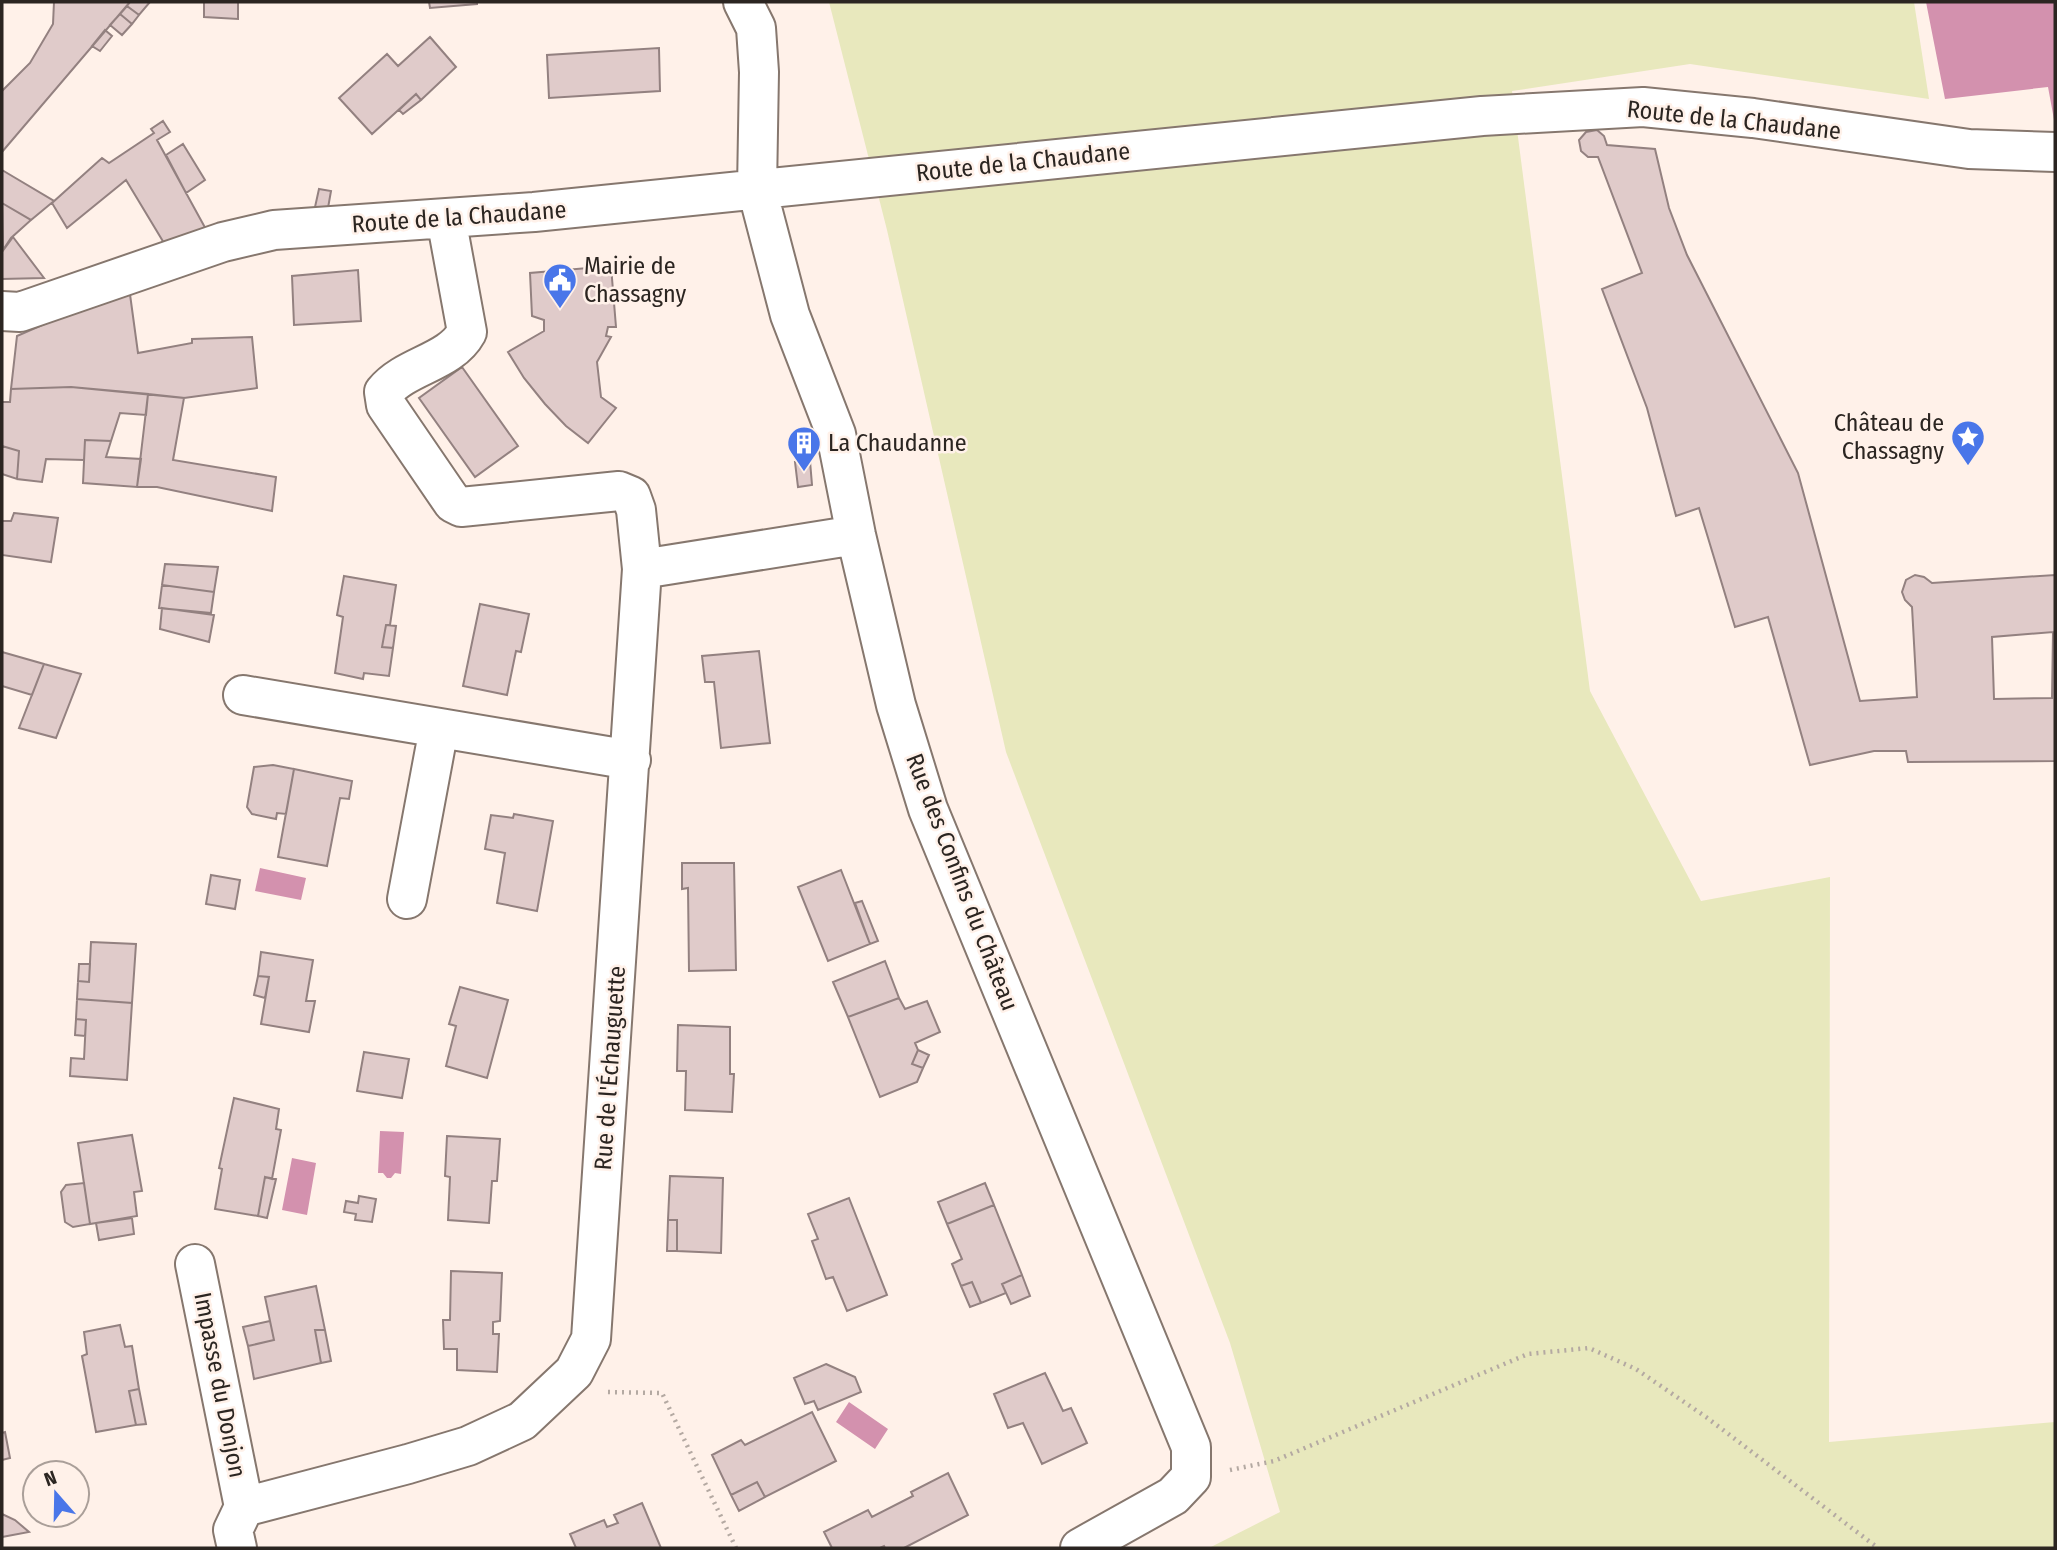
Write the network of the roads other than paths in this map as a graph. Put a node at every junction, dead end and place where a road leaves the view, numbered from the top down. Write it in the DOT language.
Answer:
graph roads {
  1 [pos="743,2"];
  2 [pos="2055,152"];
  3 [pos="757,189"];
  4 [pos="446,218"];
  5 [pos="2,311"];
  6 [pos="856,535"];
  7 [pos="642,569"];
  8 [pos="243,695"];
  9 [pos="439,728"];
  10 [pos="631,760"];
  11 [pos="407,899"];
  12 [pos="195,1264"];
  13 [pos="244,1507"];
  14 [pos="237,1548"];
  15 [pos="1080,1548"];
  1 -- 3 [label="street, Rue des Confins du Château"];
  2 -- 3 [label="street, Route de la Chaudane"];
  3 -- 4 [label="street, Route de la Chaudane"];
  3 -- 6 [label="street, Rue des Confins du Château"];
  4 -- 5 [label="street, Route de la Chaudane"];
  4 -- 7 [label="street, Rue de l'Échauguette"];
  6 -- 7 [label="street"];
  6 -- 15 [label="street, Rue des Confins du Château"];
  7 -- 10 [label="street, Rue de l'Échauguette"];
  8 -- 9 [label="street"];
  9 -- 10 [label="street"];
  9 -- 11 [label="street"];
  10 -- 13 [label="street, Rue de l'Échauguette"];
  12 -- 13 [label="street, Impasse du Donjon"];
  13 -- 14 [label="street"];
}
